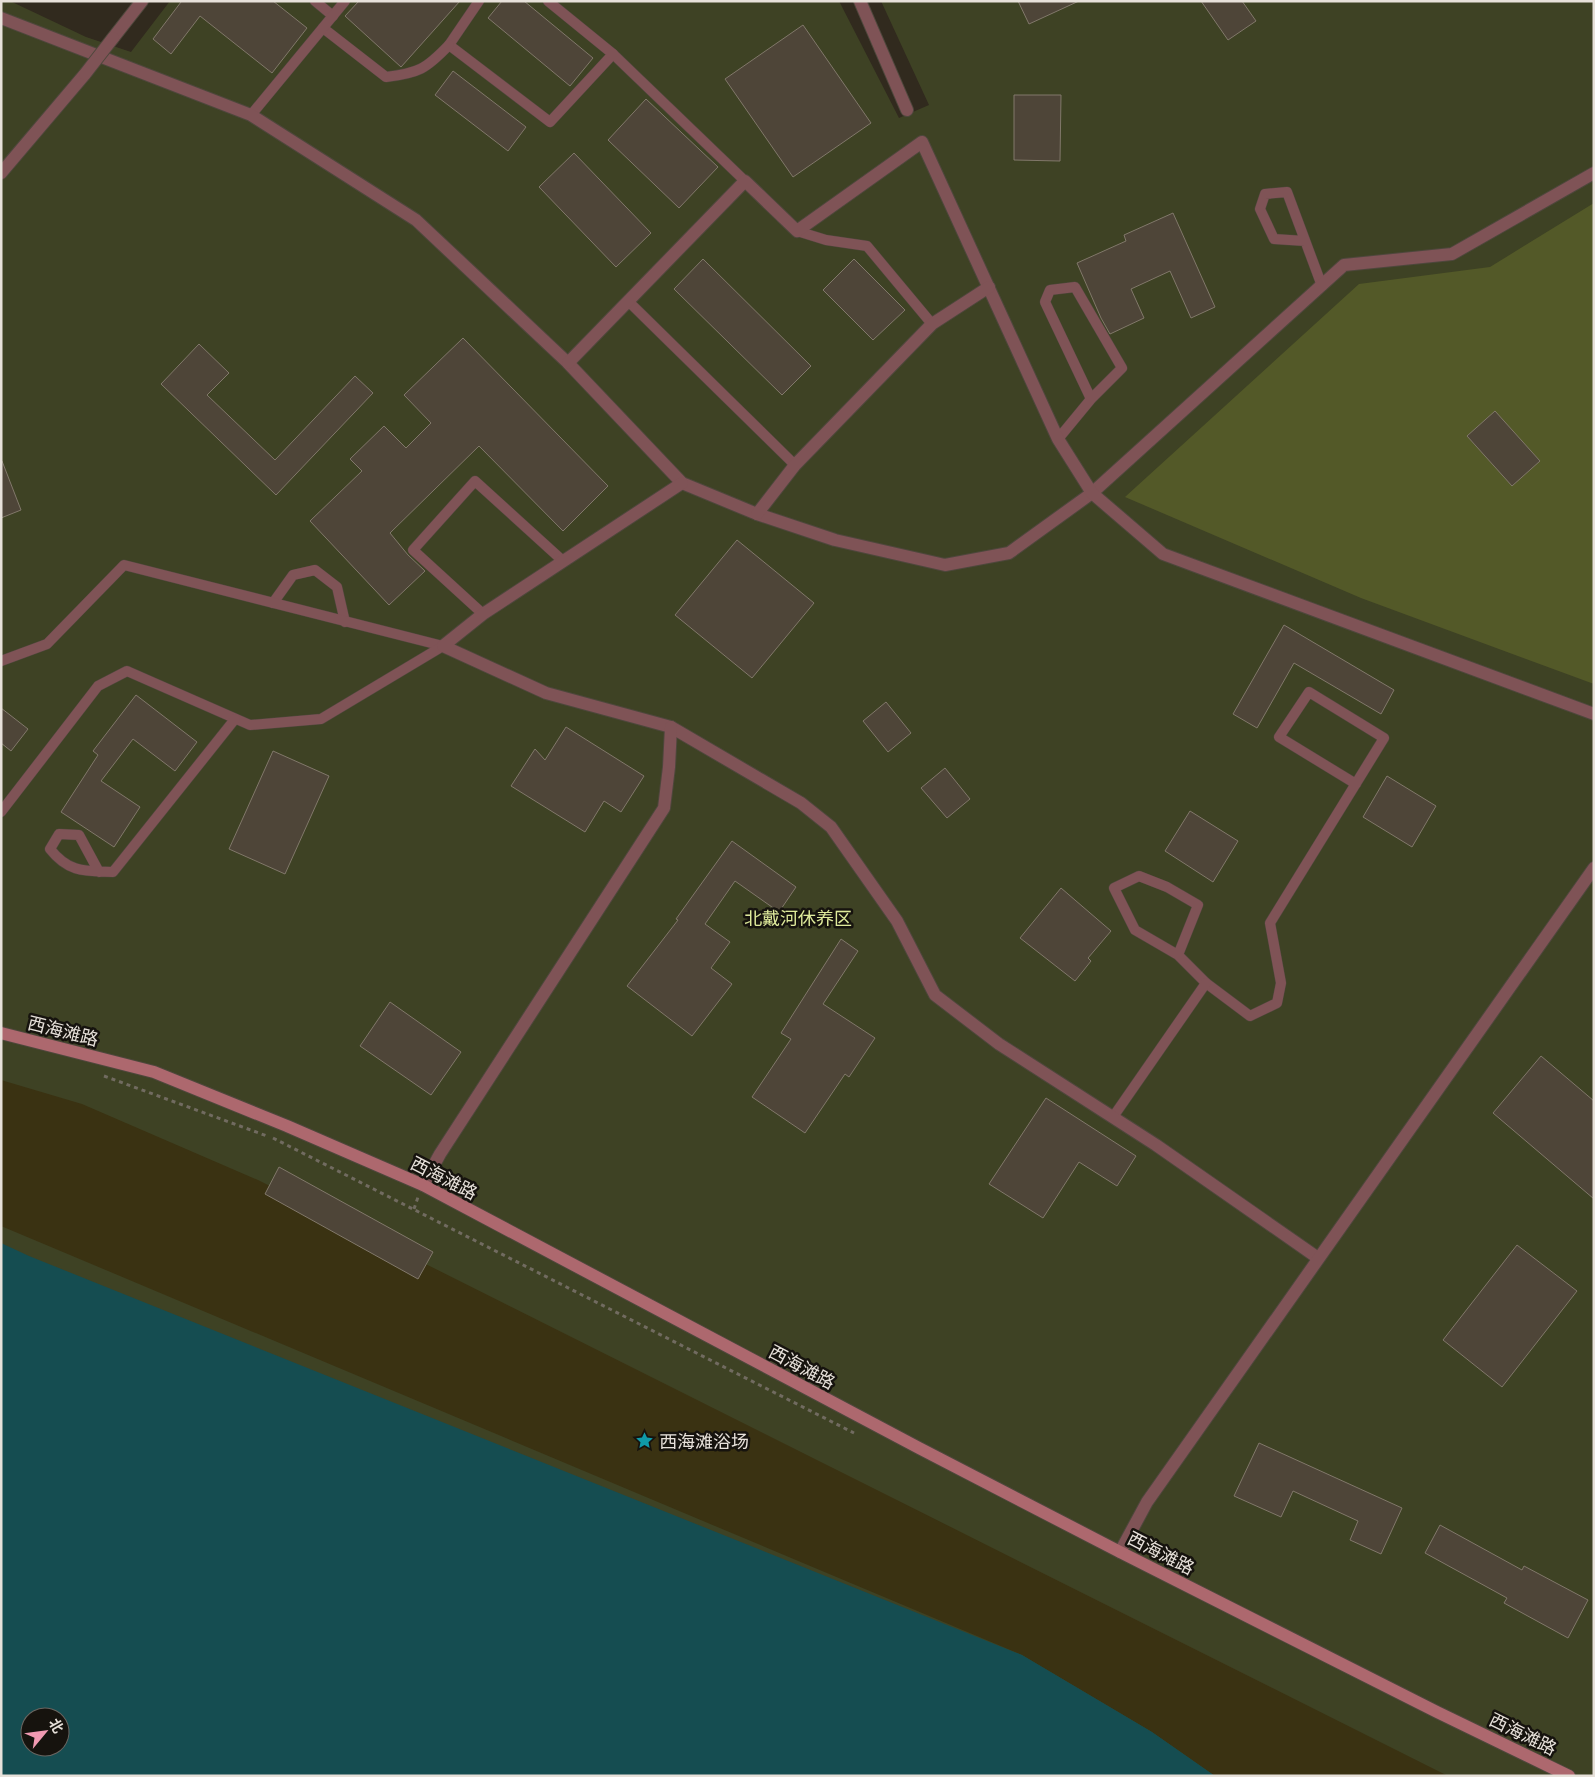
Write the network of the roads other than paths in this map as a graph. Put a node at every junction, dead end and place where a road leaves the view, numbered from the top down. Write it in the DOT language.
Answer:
graph roads {
  1 [pos="142,1"];
  2 [pos="315,1"];
  3 [pos="345,1"];
  4 [pos="479,1"];
  5 [pos="548,1"];
  6 [pos="860,1"];
  7 [pos="333,16"];
  8 [pos="1,18"];
  9 [pos="324,28"];
  10 [pos="449,45"];
  11 [pos="613,54"];
  12 [pos="907,110"];
  13 [pos="251,114"];
  14 [pos="1594,172"];
  15 [pos="1,173"];
  16 [pos="745,181"];
  17 [pos="798,230"];
  18 [pos="1305,241"];
  19 [pos="1322,286"];
  20 [pos="988,287"];
  21 [pos="628,301"];
  22 [pos="932,324"];
  23 [pos="568,363"];
  24 [pos="1091,399"];
  25 [pos="1058,439"];
  26 [pos="795,465"];
  27 [pos="682,483"];
  28 [pos="1092,493"];
  29 [pos="758,514"];
  30 [pos="563,561"];
  31 [pos="273,603"];
  32 [pos="483,614"];
  33 [pos="345,622"];
  34 [pos="442,646"];
  35 [pos="1,661"];
  36 [pos="1594,714"];
  37 [pos="236,719"];
  38 [pos="672,727"];
  39 [pos="1356,784"];
  40 [pos="1,812"];
  41 [pos="1594,868"];
  42 [pos="100,872"];
  43 [pos="1178,955"];
  44 [pos="1206,984"];
  45 [pos="1,1033"];
  46 [pos="1113,1117"];
  47 [pos="423,1185"];
  48 [pos="1318,1258"];
  49 [pos="1120,1552"];
  50 [pos="1569,1776"];
  1 -- 15 [label="street, bridge"];
  2 -- 7 [label="lane"];
  3 -- 7 [label="lane"];
  4 -- 10 [label="lane"];
  5 -- 11 [label="lane"];
  6 -- 12 [label="street"];
  7 -- 9 [label="lane"];
  8 -- 13 [label="street"];
  9 -- 10 [label="lane"];
  9 -- 13 [label="lane"];
  10 -- 11 [label="lane"];
  11 -- 16 [label="lane"];
  13 -- 23 [label="street"];
  14 -- 19 [label="street"];
  16 -- 17 [label="street"];
  16 -- 21 [label="street"];
  17 -- 20 [label="street"];
  17 -- 22 [label="lane"];
  18 -- 18 [label="lane"];
  18 -- 19 [label="lane"];
  19 -- 28 [label="street"];
  20 -- 22 [label="street"];
  20 -- 25 [label="street"];
  21 -- 23 [label="street"];
  21 -- 26 [label="lane"];
  22 -- 26 [label="street"];
  23 -- 27 [label="street"];
  24 -- 24 [label="lane"];
  24 -- 25 [label="lane"];
  25 -- 28 [label="street"];
  26 -- 29 [label="street"];
  27 -- 29 [label="street"];
  27 -- 30 [label="street"];
  28 -- 29 [label="street"];
  28 -- 36 [label="street"];
  30 -- 32 [label="street"];
  30 -- 32 [label="lane"];
  31 -- 33 [label="lane"];
  31 -- 33 [label="lane"];
  31 -- 35 [label="lane"];
  32 -- 34 [label="street"];
  33 -- 34 [label="lane"];
  34 -- 37 [label="lane"];
  34 -- 38 [label="street"];
  37 -- 40 [label="lane"];
  37 -- 42 [label="lane"];
  38 -- 46 [label="street"];
  38 -- 47 [label="street"];
  39 -- 39 [label="lane"];
  39 -- 44 [label="lane"];
  41 -- 48 [label="street"];
  42 -- 42 [label="lane"];
  43 -- 43 [label="lane"];
  43 -- 44 [label="lane"];
  44 -- 46 [label="lane"];
  45 -- 47 [label="main road, 西海滩路"];
  46 -- 48 [label="street"];
  47 -- 49 [label="main road, 西海滩路"];
  48 -- 49 [label="street"];
  49 -- 50 [label="main road, 西海滩路"];
}
